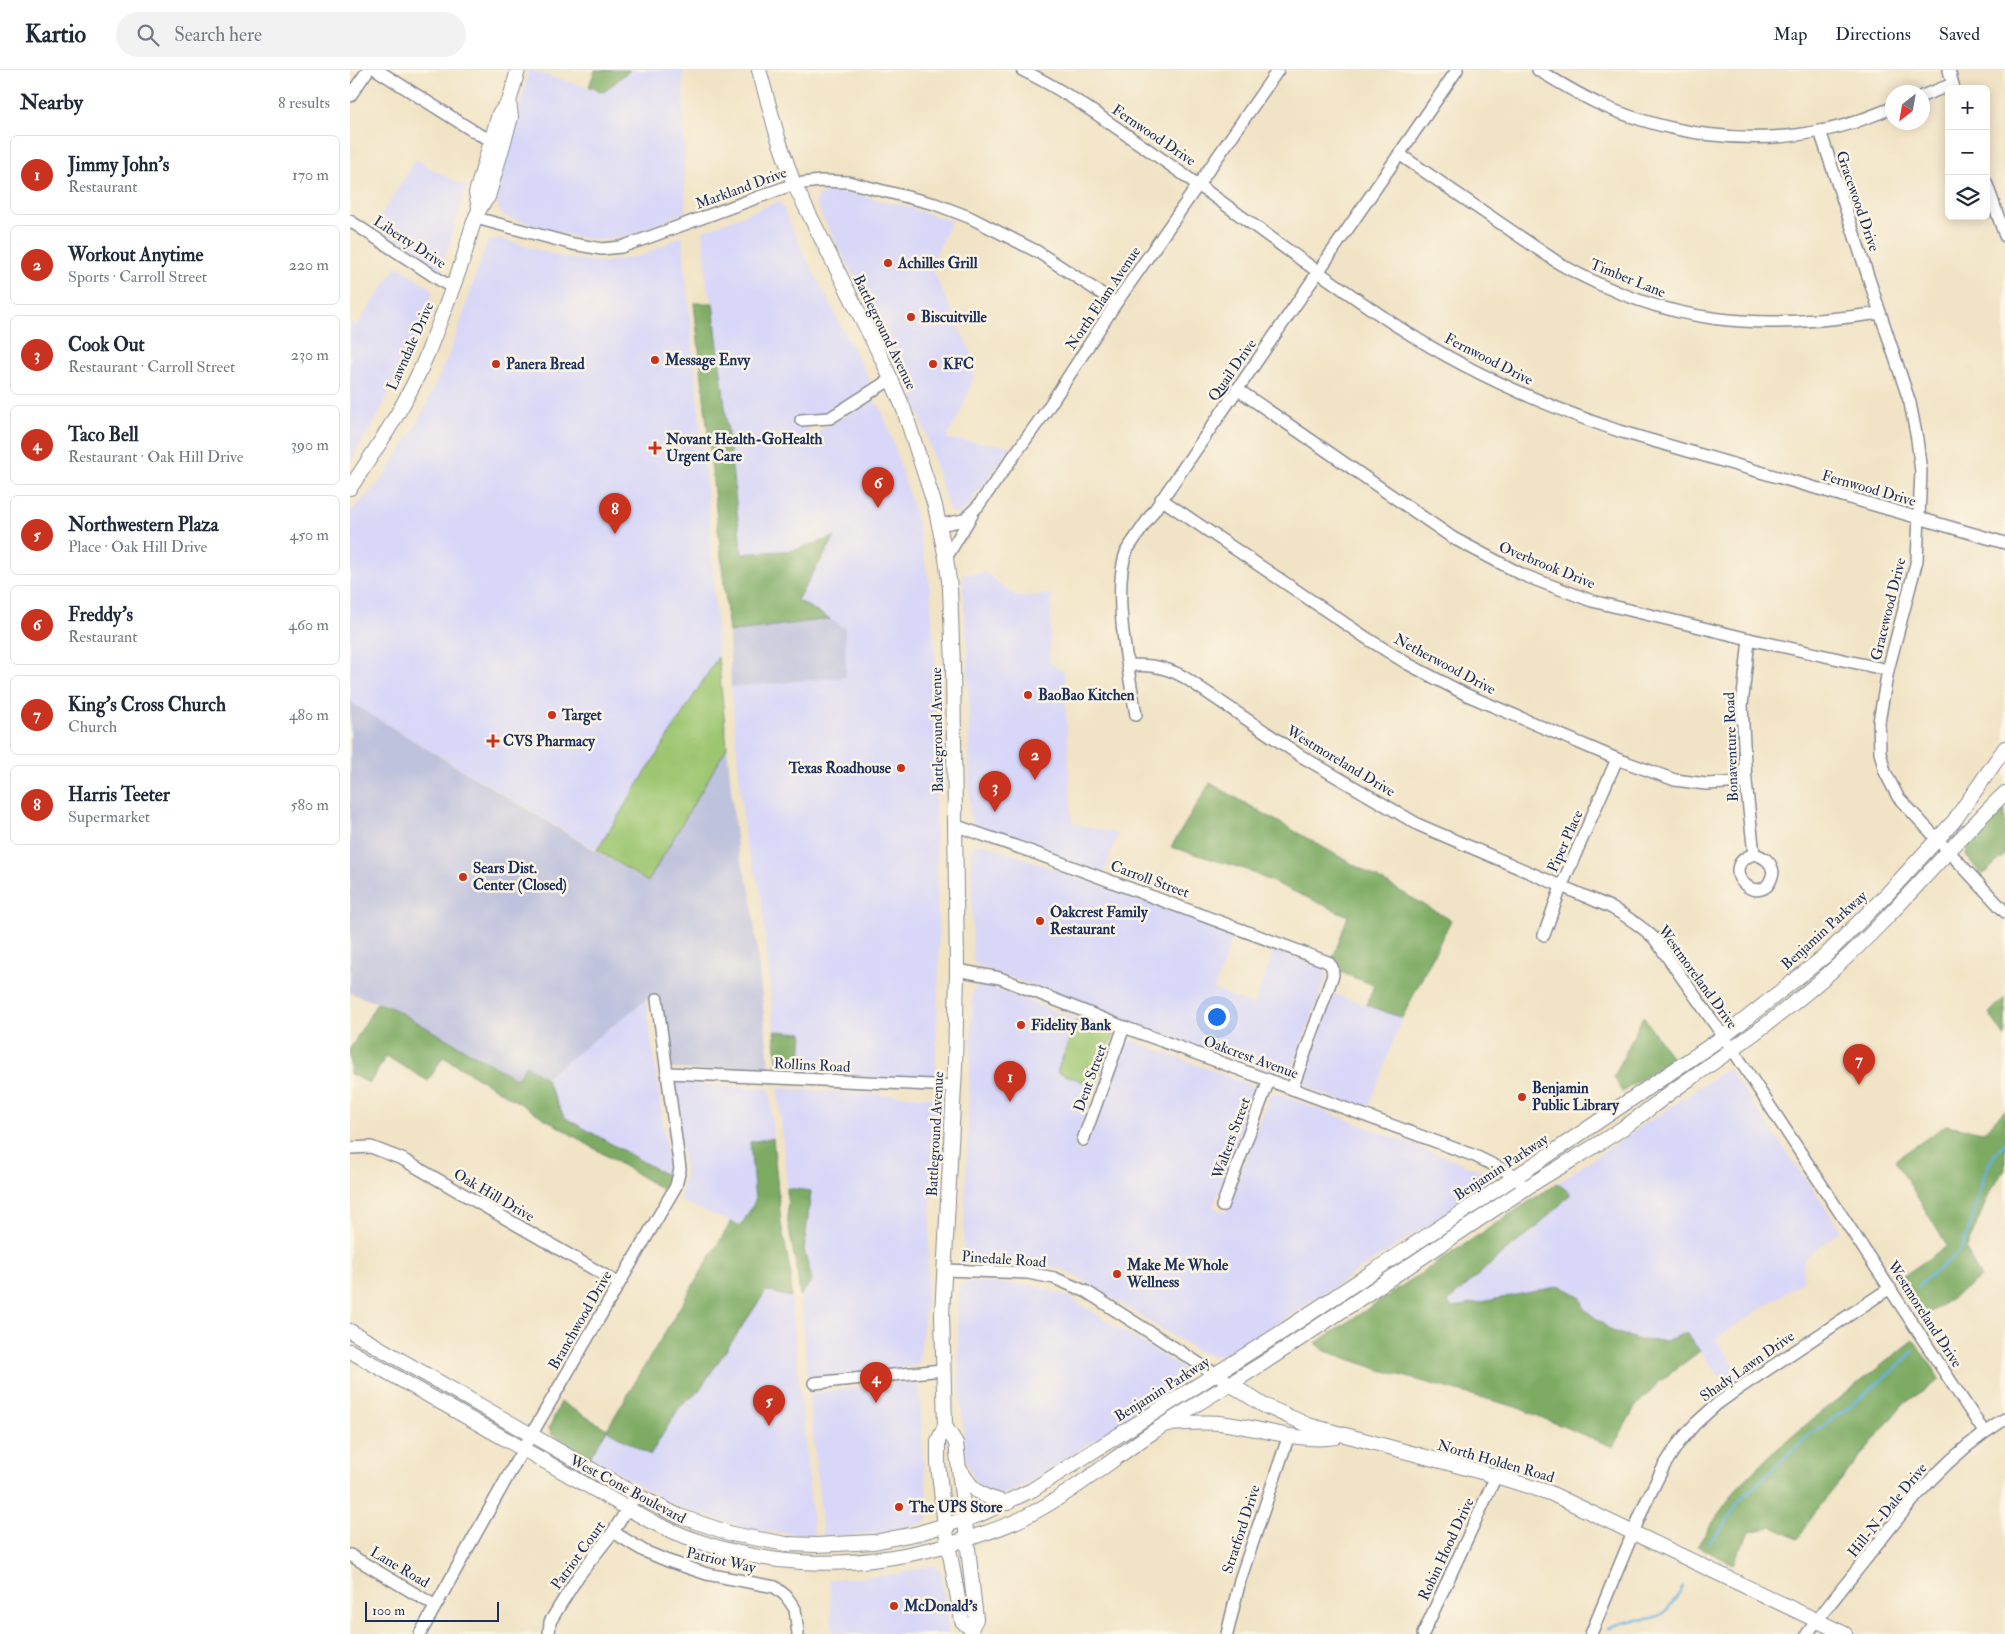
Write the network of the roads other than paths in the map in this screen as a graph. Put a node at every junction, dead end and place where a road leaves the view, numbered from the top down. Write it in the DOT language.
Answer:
graph roads {
  1 [pos="368,70"];
  2 [pos="377,70"];
  3 [pos="518,70"];
  4 [pos="759,70"];
  5 [pos="1022,70"];
  6 [pos="1278,70"];
  7 [pos="1457,70"];
  8 [pos="1538,70"];
  9 [pos="1949,70"];
  10 [pos="1953,85"];
  11 [pos="1945,89"];
  12 [pos="1930,94"];
  13 [pos="350,96"];
  14 [pos="509,102"];
  15 [pos="1885,111"];
  16 [pos="1820,132"];
  17 [pos="492,140"];
  18 [pos="1399,154"];
  19 [pos="794,184"];
  20 [pos="1199,184"];
  21 [pos="1990,193"];
  22 [pos="478,212"];
  23 [pos="350,221"];
  24 [pos="2005,236"];
  25 [pos="1318,271"];
  26 [pos="452,288"];
  27 [pos="1116,303"];
  28 [pos="1880,313"];
  29 [pos="891,379"];
  30 [pos="1237,389"];
  31 [pos="801,420"];
  32 [pos="350,488"];
  33 [pos="1161,500"];
  34 [pos="972,514"];
  35 [pos="1920,518"];
  36 [pos="939,525"];
  37 [pos="2005,543"];
  38 [pos="946,558"];
  39 [pos="1749,639"];
  40 [pos="1128,665"];
  41 [pos="1888,670"];
  42 [pos="1136,715"];
  43 [pos="2005,748"];
  44 [pos="1617,759"];
  45 [pos="1746,782"];
  46 [pos="2005,793"];
  47 [pos="954,824"];
  48 [pos="1937,840"];
  49 [pos="1948,850"];
  50 [pos="1754,854"];
  51 [pos="1561,887"];
  52 [pos="2005,912"];
  53 [pos="1544,935"];
  54 [pos="957,970"];
  55 [pos="657,1000"];
  56 [pos="1124,1027"];
  57 [pos="1723,1037"];
  58 [pos="1733,1050"];
  59 [pos="668,1074"];
  60 [pos="1269,1080"];
  61 [pos="954,1086"];
  62 [pos="1292,1089"];
  63 [pos="1083,1140"];
  64 [pos="350,1148"];
  65 [pos="1516,1176"];
  66 [pos="1524,1190"];
  67 [pos="1222,1206"];
  68 [pos="944,1270"];
  69 [pos="618,1283"];
  70 [pos="1890,1288"];
  71 [pos="350,1331"];
  72 [pos="350,1351"];
  73 [pos="942,1370"];
  74 [pos="1215,1374"];
  75 [pos="814,1383"];
  76 [pos="1230,1384"];
  77 [pos="2005,1419"];
  78 [pos="1165,1425"];
  79 [pos="945,1426"];
  80 [pos="1984,1432"];
  81 [pos="531,1435"];
  82 [pos="1289,1435"];
  83 [pos="1342,1435"];
  84 [pos="523,1449"];
  85 [pos="959,1466"];
  86 [pos="1496,1476"];
  87 [pos="636,1495"];
  88 [pos="1008,1503"];
  89 [pos="627,1509"];
  90 [pos="964,1520"];
  91 [pos="945,1526"];
  92 [pos="613,1532"];
  93 [pos="1632,1534"];
  94 [pos="966,1539"];
  95 [pos="948,1544"];
  96 [pos="350,1555"];
  97 [pos="434,1605"];
  98 [pos="1817,1621"];
  99 [pos="971,1632"];
  100 [pos="420,1634"];
  101 [pos="549,1634"];
  102 [pos="798,1634"];
  103 [pos="1227,1634"];
  104 [pos="1423,1634"];
  105 [pos="1591,1634"];
  106 [pos="1807,1634"];
  107 [pos="1845,1634"];
  1 -- 13 [label="street"];
  2 -- 17 [label="street"];
  3 -- 14 [label="main road, Lawndale Drive"];
  4 -- 19 [label="main road, Battleground Avenue"];
  5 -- 20 [label="street, Fernwood Drive"];
  6 -- 20 [label="street, North Elam Avenue"];
  7 -- 18 [label="street, Quail Drive"];
  8 -- 16 [label="street"];
  9 -- 10 [label="street"];
  11 -- 12 [label="street"];
  14 -- 17 [label="main road, Lawndale Drive"];
  14 -- 22 [label="main road, Lawndale Drive"];
  15 -- 16 [label="street"];
  16 -- 28 [label="street, Gracewood Drive"];
  17 -- 22 [label="main road, Lawndale Drive"];
  18 -- 25 [label="street, Quail Drive"];
  18 -- 28 [label="street, Timber Lane"];
  19 -- 22 [label="street, Markland Drive"];
  19 -- 27 [label="street, Markland Drive"];
  19 -- 29 [label="main road, Battleground Avenue"];
  20 -- 25 [label="street, Fernwood Drive"];
  20 -- 27 [label="street, North Elam Avenue"];
  21 -- 24 [label="street"];
  22 -- 26 [label="main road, Lawndale Drive"];
  23 -- 26 [label="street, Liberty Drive"];
  25 -- 30 [label="street, Quail Drive"];
  25 -- 35 [label="street, Fernwood Drive"];
  26 -- 32 [label="main road, Lawndale Drive"];
  27 -- 34 [label="street, North Elam Avenue"];
  28 -- 35 [label="street, Gracewood Drive"];
  29 -- 31 [label="street"];
  29 -- 36 [label="main road, Battleground Avenue"];
  30 -- 33 [label="street, Quail Drive"];
  30 -- 39 [label="street, Overbrook Drive"];
  33 -- 40 [label="street, Quail Drive"];
  33 -- 44 [label="street, Netherwood Drive"];
  34 -- 36 [label="street"];
  34 -- 38 [label="street, North Elam Avenue"];
  35 -- 37 [label="street, Fernwood Drive"];
  35 -- 41 [label="street, Gracewood Drive"];
  36 -- 38 [label="main road, Battleground Avenue"];
  38 -- 47 [label="main road, Battleground Avenue"];
  39 -- 41 [label="street, Overbrook Drive"];
  39 -- 45 [label="street, Bonaventure Road"];
  40 -- 42 [label="street, Quail Drive"];
  40 -- 51 [label="street, Westmoreland Drive"];
  41 -- 48 [label="street, Gracewood Drive"];
  43 -- 48 [label="main road, Benjamin Parkway"];
  44 -- 45 [label="street, Netherwood Drive"];
  44 -- 51 [label="street, Piper Place"];
  45 -- 50 [label="street, Bonaventure Road"];
  46 -- 49 [label="main road"];
  47 -- 54 [label="main road, Battleground Avenue"];
  47 -- 62 [label="street, Carroll Street"];
  48 -- 49 [label="street, Gracewood Drive"];
  48 -- 57 [label="main road, Benjamin Parkway"];
  49 -- 52 [label="street, Gracewood Drive"];
  49 -- 58 [label="main road"];
  51 -- 53 [label="street, Piper Place"];
  51 -- 57 [label="street, Westmoreland Drive"];
  54 -- 56 [label="street, Oakcrest Avenue"];
  54 -- 61 [label="main road, Battleground Avenue"];
  55 -- 59 [label="street, Branchwood Drive"];
  56 -- 60 [label="street, Oakcrest Avenue"];
  56 -- 63 [label="street, Dent Street"];
  57 -- 58 [label="street, Westmoreland Drive"];
  57 -- 65 [label="main road, Benjamin Parkway"];
  58 -- 66 [label="main road"];
  58 -- 70 [label="street, Westmoreland Drive"];
  59 -- 61 [label="street, Rollins Road"];
  59 -- 69 [label="street, Branchwood Drive"];
  60 -- 62 [label="street, Oakcrest Avenue"];
  60 -- 67 [label="street, Walters Street"];
  61 -- 68 [label="main road, Battleground Avenue"];
  62 -- 65 [label="street, Oakcrest Avenue"];
  64 -- 69 [label="street, Oak Hill Drive"];
  65 -- 66 [label="street"];
  65 -- 74 [label="main road, Benjamin Parkway"];
  66 -- 76 [label="main road"];
  68 -- 73 [label="main road, Battleground Avenue"];
  68 -- 74 [label="street, Pinedale Road"];
  69 -- 81 [label="street, Branchwood Drive"];
  70 -- 80 [label="street, Westmoreland Drive"];
  70 -- 93 [label="street, Shady Lawn Drive"];
  71 -- 81 [label="main road, West Cone Boulevard"];
  72 -- 84 [label="main road, West Cone Boulevard"];
  73 -- 75 [label="street"];
  73 -- 79 [label="main road, Battleground Avenue"];
  74 -- 76 [label="main road, North Holden Road"];
  74 -- 88 [label="main road, Benjamin Parkway"];
  76 -- 78 [label="main road"];
  76 -- 83 [label="main road, North Holden Road"];
  77 -- 80 [label="street, Hill-N-Dale Drive"];
  78 -- 82 [label="main road"];
  78 -- 94 [label="main road"];
  79 -- 85 [label="main road, Battleground Avenue"];
  79 -- 91 [label="main road, Battleground Avenue"];
  80 -- 98 [label="street, Hill-N-Dale Drive"];
  81 -- 84 [label="street, Branchwood Drive"];
  81 -- 87 [label="main road, West Cone Boulevard"];
  82 -- 83 [label="main road"];
  82 -- 103 [label="street, Stratford Drive"];
  83 -- 86 [label="main road, North Holden Road"];
  84 -- 89 [label="main road, West Cone Boulevard"];
  84 -- 97 [label="street, Branchwood Drive"];
  85 -- 88 [label="main road"];
  85 -- 90 [label="main road, Battleground Avenue"];
  86 -- 93 [label="main road, North Holden Road"];
  86 -- 104 [label="street, Robin Hood Drive"];
  87 -- 89 [label="street, Patriot Court"];
  87 -- 91 [label="main road, West Cone Boulevard"];
  88 -- 90 [label="main road, Benjamin Parkway"];
  89 -- 92 [label="street, Patriot Court"];
  89 -- 95 [label="main road, West Cone Boulevard"];
  90 -- 91 [label="main road, Benjamin Parkway"];
  90 -- 94 [label="main road, Battleground Avenue"];
  91 -- 95 [label="main road, Battleground Avenue"];
  92 -- 101 [label="street, Patriot Court"];
  92 -- 102 [label="street, Patriot Way"];
  93 -- 98 [label="main road, North Holden Road"];
  93 -- 105 [label="street, Shady Lawn Drive"];
  94 -- 95 [label="main road"];
  94 -- 99 [label="main road, Battleground Avenue"];
  95 -- 99 [label="main road, Battleground Avenue"];
  96 -- 97 [label="street, Lane Road"];
  97 -- 100 [label="street, Branchwood Drive"];
  98 -- 106 [label="street, Hill-N-Dale Drive"];
  98 -- 107 [label="main road, North Holden Road"];
}
